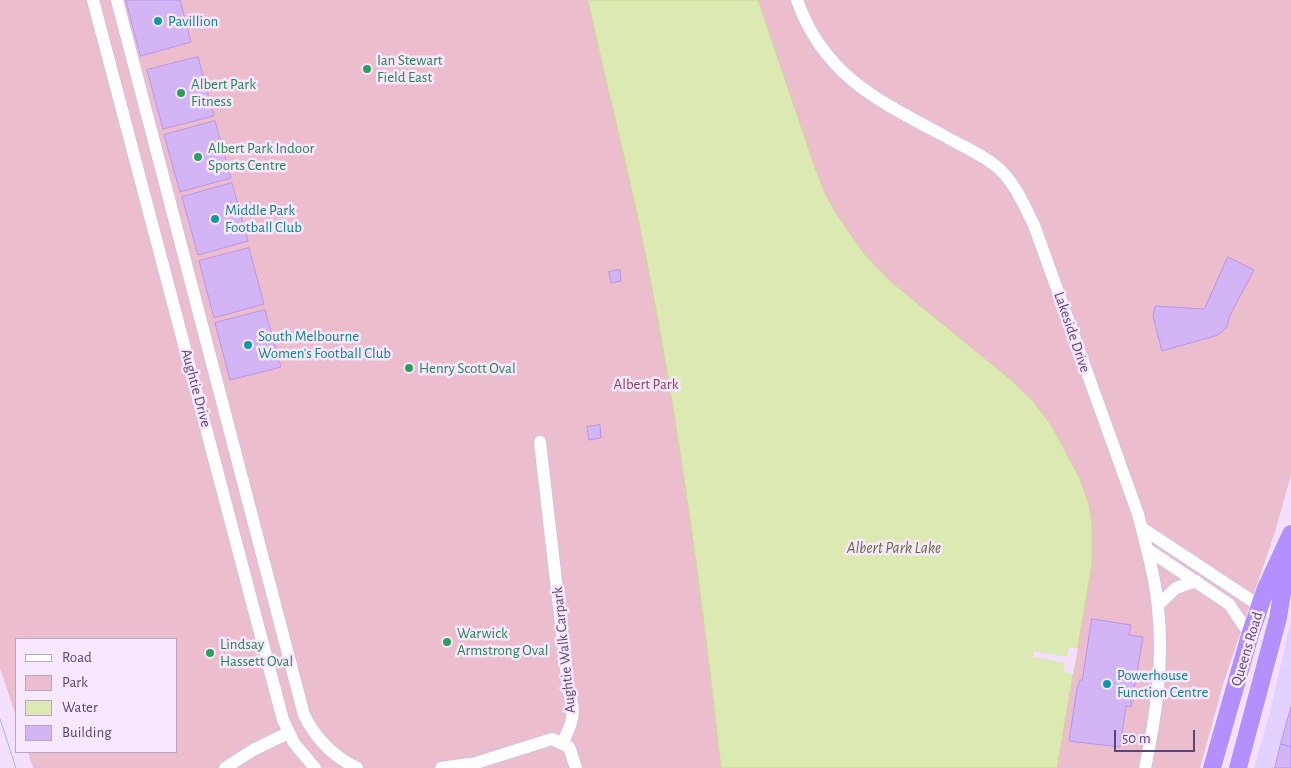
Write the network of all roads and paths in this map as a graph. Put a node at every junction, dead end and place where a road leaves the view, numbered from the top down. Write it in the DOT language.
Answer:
graph roads {
  1 [pos="93,0"];
  2 [pos="117,0"];
  3 [pos="798,0"];
  4 [pos="540,442"];
  5 [pos="1142,528"];
  6 [pos="1291,534"];
  7 [pos="1147,548"];
  8 [pos="1196,581"];
  9 [pos="1158,605"];
  10 [pos="1260,606"];
  11 [pos="1278,618"];
  12 [pos="1250,635"];
  13 [pos="288,733"];
  14 [pos="563,742"];
  15 [pos="476,763"];
  16 [pos="225,768"];
  17 [pos="315,768"];
  18 [pos="357,768"];
  19 [pos="441,768"];
  20 [pos="460,768"];
  21 [pos="576,768"];
  22 [pos="1144,768"];
  23 [pos="1212,768"];
  24 [pos="1238,768"];
  1 -- 13 [label="street, Aughtie Drive"];
  2 -- 18 [label="street"];
  3 -- 5 [label="street, Lakeside Drive"];
  4 -- 14 [label="street, Aughtie Walk Carpark"];
  5 -- 7 [label="street, Lakeside Drive"];
  5 -- 10 [label="street"];
  6 -- 10 [label="highway, Queens Road"];
  6 -- 11 [label="highway, Queens Road"];
  7 -- 8 [label="street"];
  7 -- 9 [label="street, Lakeside Drive"];
  8 -- 9 [label="street"];
  8 -- 12 [label="street"];
  9 -- 22 [label="street, Lakeside Drive"];
  10 -- 11 [label="street"];
  10 -- 12 [label="highway, Queens Road"];
  11 -- 24 [label="highway, Queens Road"];
  12 -- 23 [label="highway, Queens Road"];
  13 -- 16 [label="street"];
  13 -- 17 [label="street, Aughtie Drive"];
  14 -- 15 [label="street"];
  14 -- 21 [label="street"];
  15 -- 19 [label="street"];
  15 -- 20 [label="street"];
}
